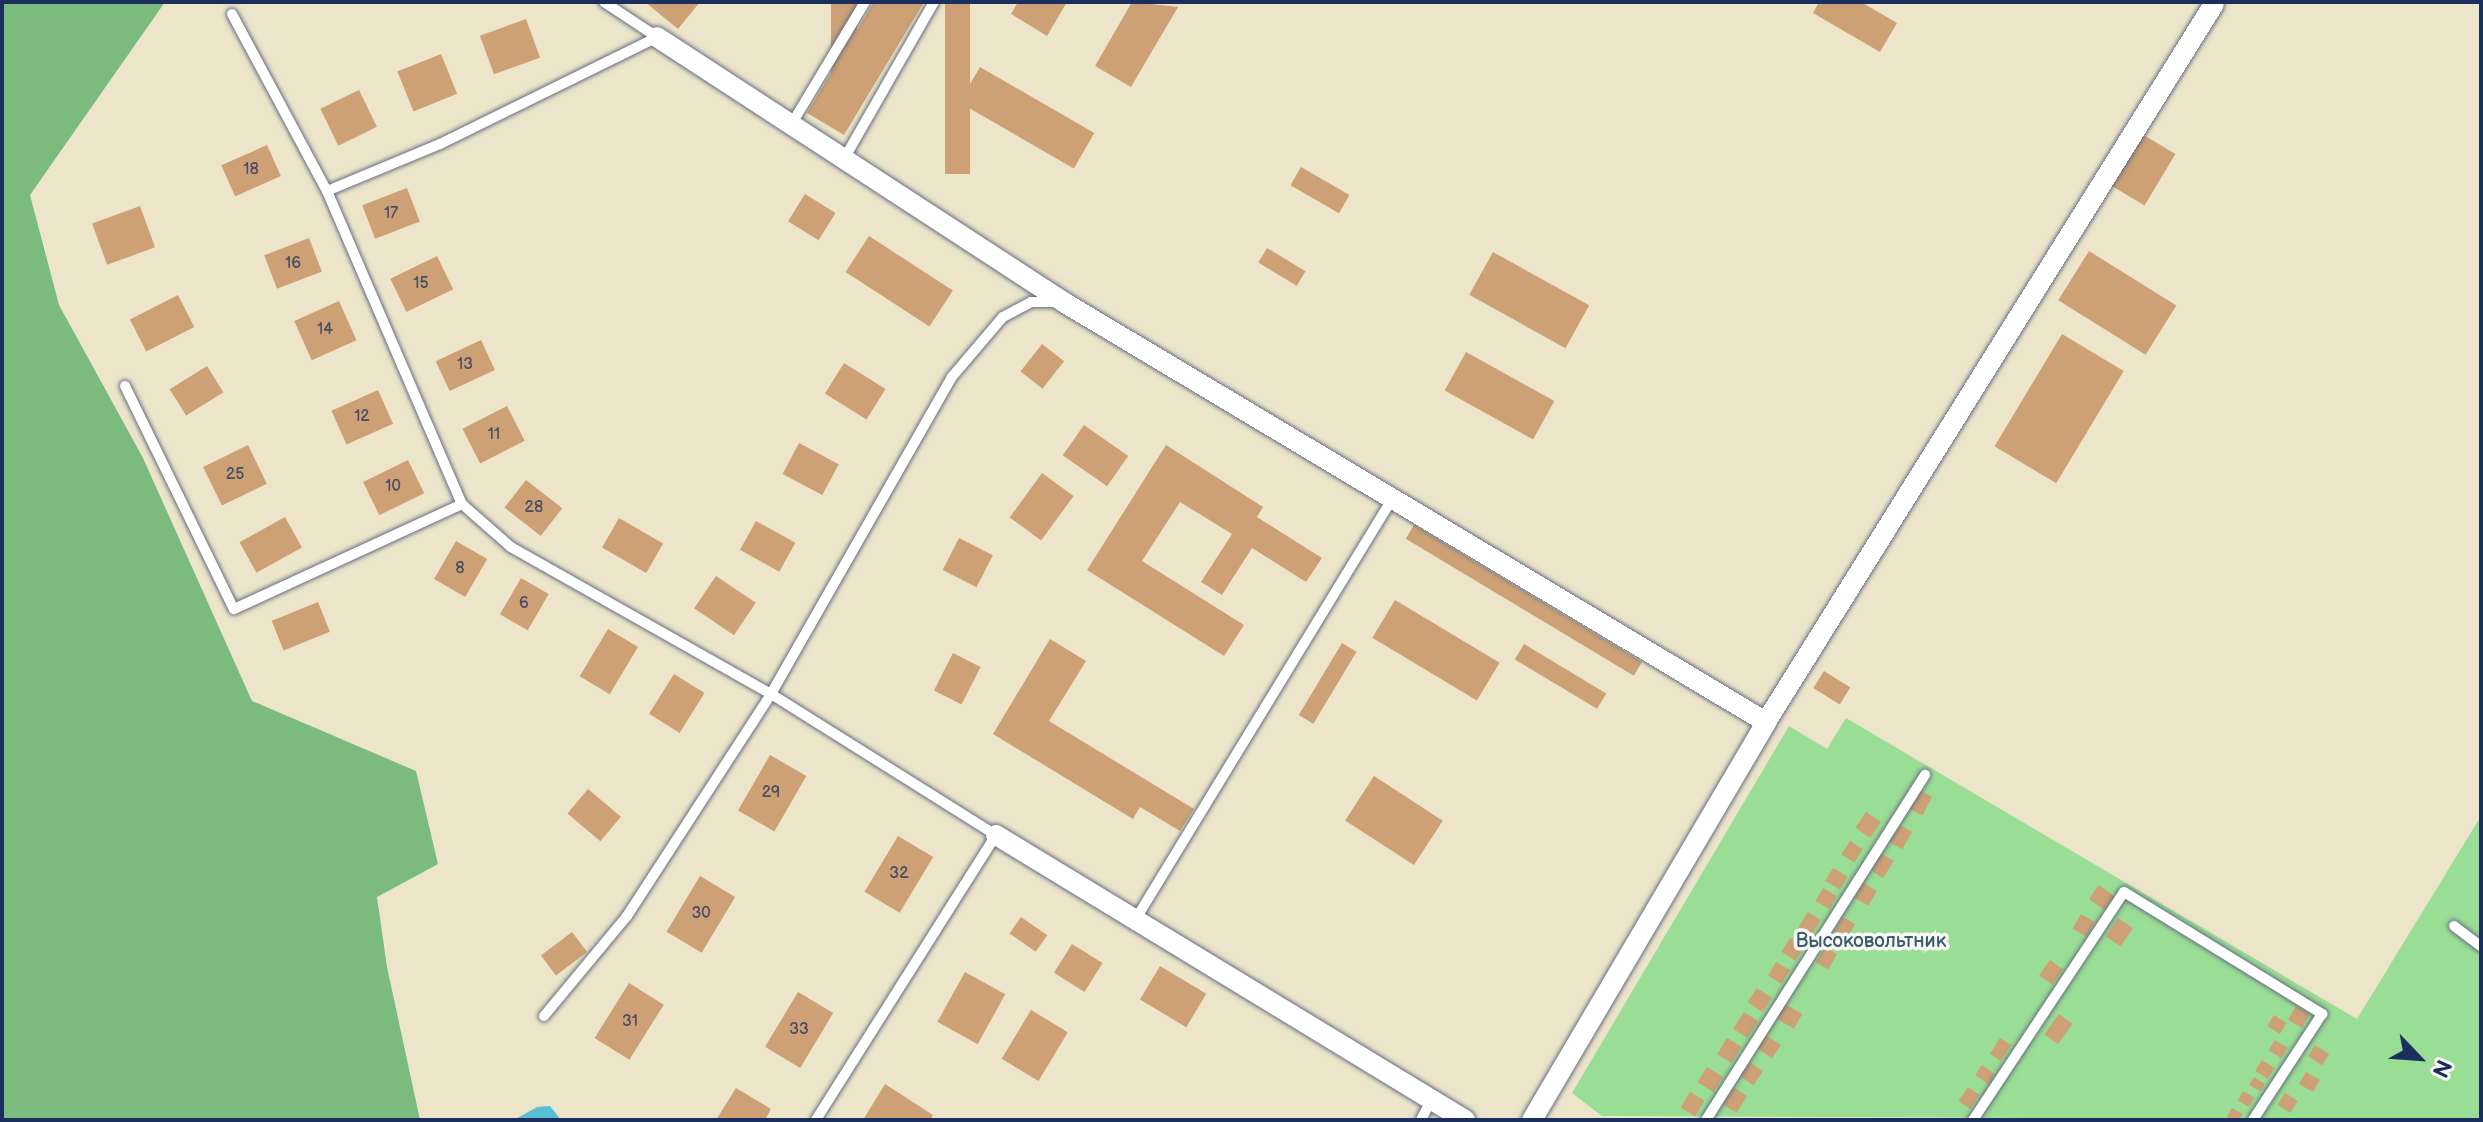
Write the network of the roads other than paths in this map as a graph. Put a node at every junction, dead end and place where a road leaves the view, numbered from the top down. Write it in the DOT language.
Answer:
graph roads {
  1 [pos="604,2"];
  2 [pos="865,2"];
  3 [pos="934,2"];
  4 [pos="2214,4"];
  5 [pos="232,14"];
  6 [pos="657,37"];
  7 [pos="791,125"];
  8 [pos="844,159"];
  9 [pos="327,191"];
  10 [pos="1065,303"];
  11 [pos="125,386"];
  12 [pos="1392,499"];
  13 [pos="462,504"];
  14 [pos="771,694"];
  15 [pos="1766,722"];
  16 [pos="1925,775"];
  17 [pos="996,835"];
  18 [pos="1137,917"];
  19 [pos="2454,926"];
  20 [pos="2481,946"];
  21 [pos="544,1016"];
  22 [pos="1431,1100"];
  23 [pos="816,1120"];
  24 [pos="1421,1120"];
  25 [pos="1465,1120"];
  26 [pos="1532,1120"];
  27 [pos="1706,1120"];
  28 [pos="1973,1120"];
  29 [pos="2253,1120"];
  1 -- 6 [label="lane"];
  2 -- 7 [label="lane"];
  3 -- 8 [label="lane"];
  4 -- 15 [label="street"];
  5 -- 9 [label="lane"];
  6 -- 7 [label="street"];
  6 -- 9 [label="lane"];
  7 -- 8 [label="street"];
  8 -- 10 [label="street"];
  9 -- 13 [label="lane"];
  10 -- 12 [label="street"];
  10 -- 14 [label="lane"];
  11 -- 13 [label="lane"];
  12 -- 15 [label="street"];
  12 -- 18 [label="lane"];
  13 -- 14 [label="lane"];
  14 -- 17 [label="lane"];
  14 -- 21 [label="lane"];
  15 -- 26 [label="street"];
  16 -- 27 [label="lane"];
  17 -- 18 [label="street"];
  17 -- 23 [label="lane"];
  18 -- 22 [label="street"];
  19 -- 20 [label="lane"];
  22 -- 24 [label="lane"];
  22 -- 25 [label="street"];
  28 -- 29 [label="lane"];
}
